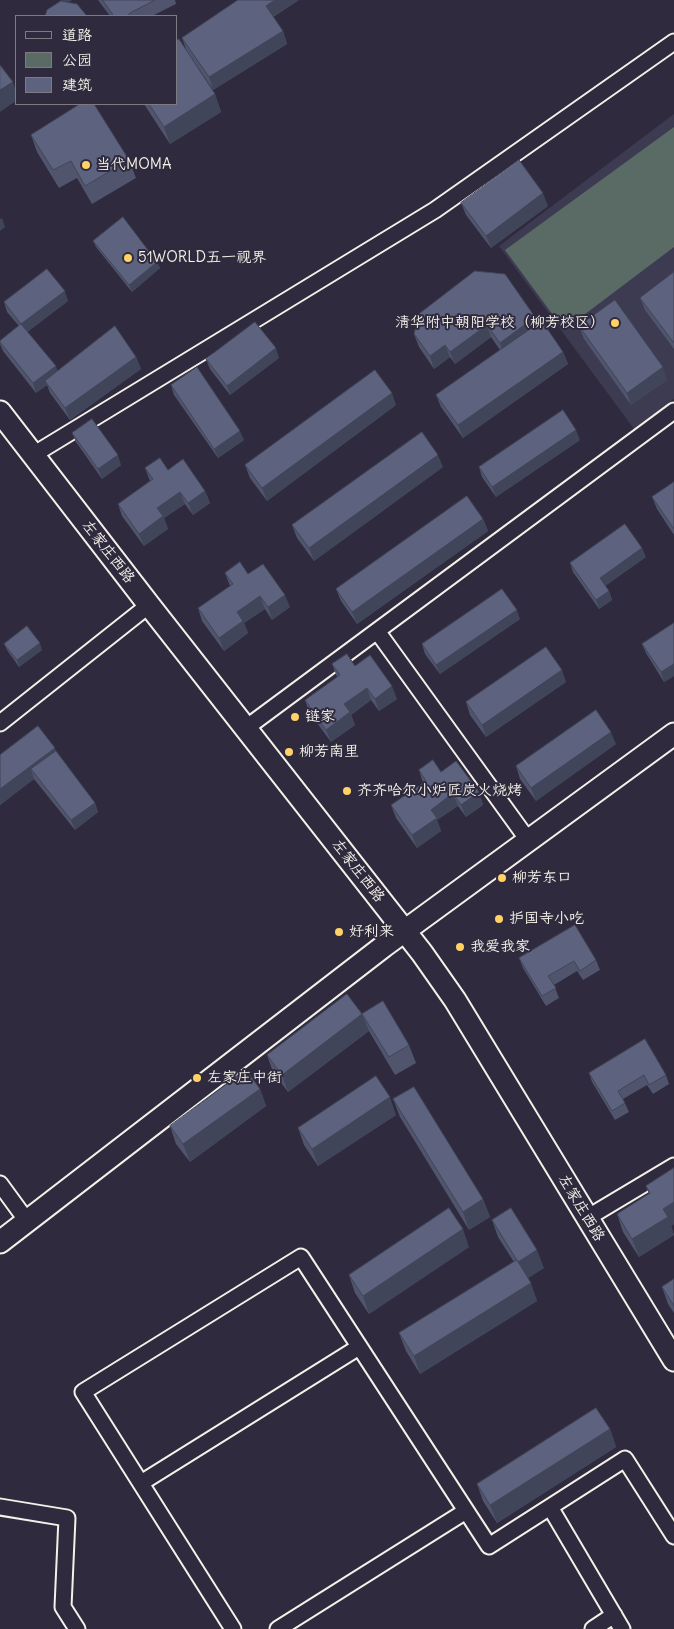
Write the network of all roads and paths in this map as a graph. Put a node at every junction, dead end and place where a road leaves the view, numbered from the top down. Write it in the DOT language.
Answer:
graph roads {
  1 [pos="674,42"];
  2 [pos="674,411"];
  3 [pos="0,412"];
  4 [pos="33,454"];
  5 [pos="149,605"];
  6 [pos="378,631"];
  7 [pos="0,723"];
  8 [pos="246,728"];
  9 [pos="674,734"];
  10 [pos="528,840"];
  11 [pos="405,930"];
  12 [pos="674,1166"];
  13 [pos="0,1184"];
  14 [pos="587,1218"];
  15 [pos="28,1220"];
  16 [pos="0,1242"];
  17 [pos="359,1347"];
  18 [pos="674,1360"];
  19 [pos="141,1483"];
  20 [pos="550,1506"];
  21 [pos="0,1507"];
  22 [pos="466,1512"];
  23 [pos="674,1536"];
  24 [pos="614,1616"];
  25 [pos="77,1629"];
  26 [pos="233,1629"];
  27 [pos="278,1629"];
  28 [pos="593,1629"];
  29 [pos="622,1629"];
  1 -- 4 [label="street"];
  2 -- 6 [label="street"];
  3 -- 4 [label="street, 左家庄西路"];
  4 -- 5 [label="street, 左家庄西路"];
  5 -- 7 [label="street"];
  5 -- 8 [label="street, 左家庄西路"];
  6 -- 8 [label="street"];
  6 -- 10 [label="street"];
  8 -- 11 [label="street, 左家庄西路"];
  9 -- 10 [label="street"];
  10 -- 11 [label="street"];
  11 -- 14 [label="street, 左家庄西路"];
  11 -- 15 [label="street"];
  12 -- 14 [label="street"];
  13 -- 15 [label="street"];
  14 -- 18 [label="street, 左家庄西路"];
  15 -- 16 [label="street"];
  17 -- 19 [label="street"];
  17 -- 19 [label="street"];
  17 -- 22 [label="street"];
  19 -- 26 [label="street"];
  20 -- 22 [label="street"];
  20 -- 23 [label="street"];
  20 -- 24 [label="street"];
  21 -- 25 [label="street"];
  22 -- 27 [label="street"];
  24 -- 28 [label="street"];
  24 -- 29 [label="street"];
}
